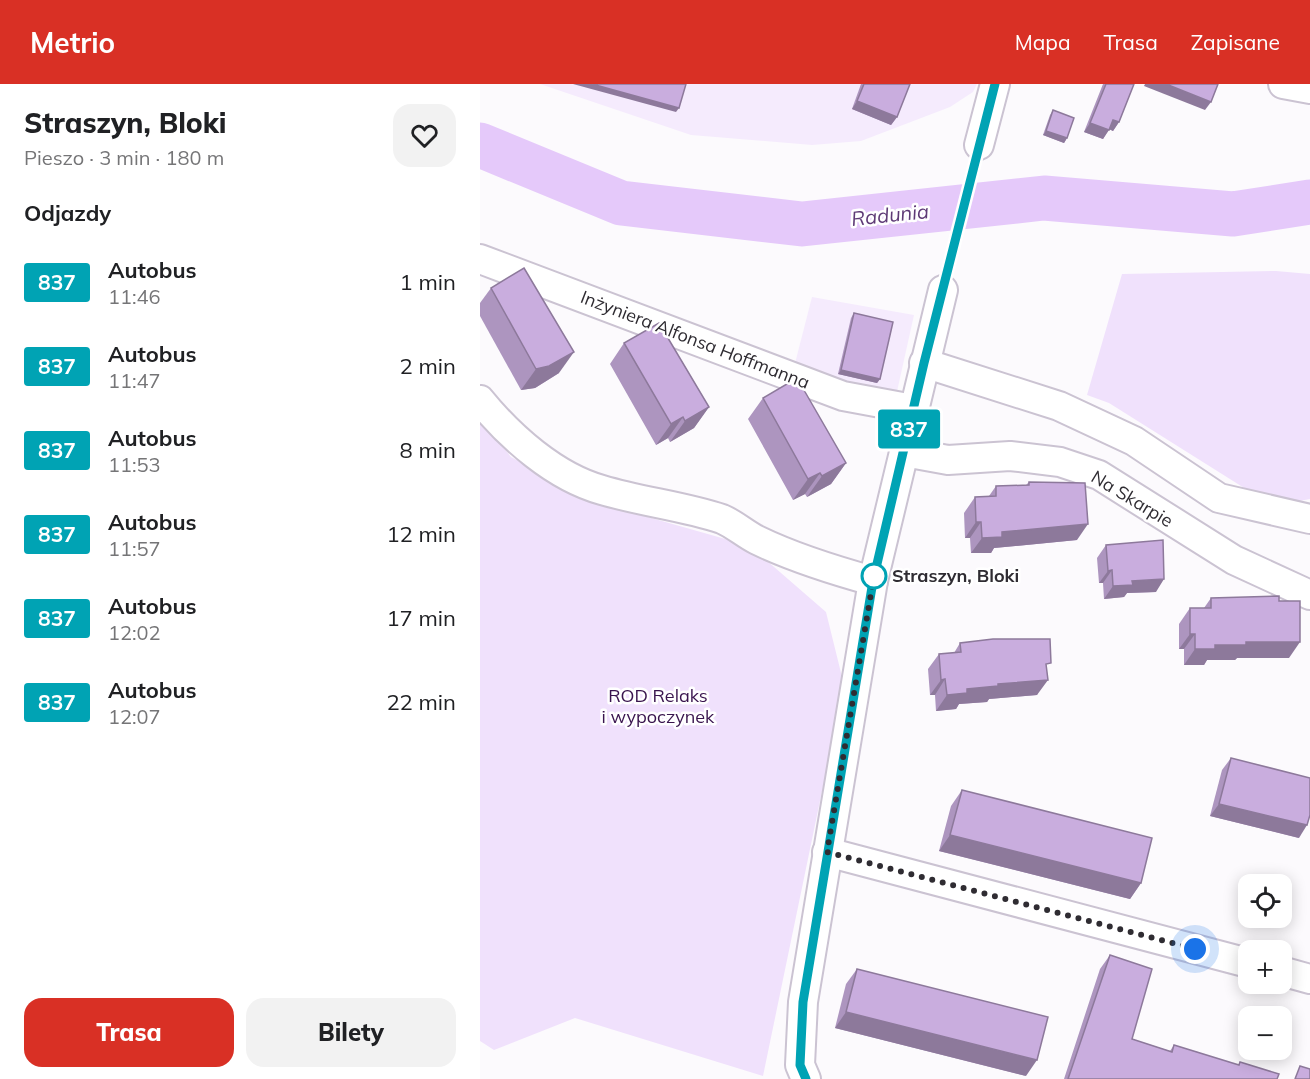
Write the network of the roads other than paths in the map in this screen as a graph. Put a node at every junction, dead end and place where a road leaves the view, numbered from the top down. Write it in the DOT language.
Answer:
graph roads {
  1 [pos="995,84"];
  2 [pos="1283,84"];
  3 [pos="1310,89"];
  4 [pos="979,145"];
  5 [pos="480,259"];
  6 [pos="943,290"];
  7 [pos="924,363"];
  8 [pos="480,400"];
  9 [pos="913,409"];
  10 [pos="904,452"];
  11 [pos="1310,519"];
  12 [pos="873,581"];
  13 [pos="1310,595"];
  14 [pos="827,852"];
  15 [pos="1238,960"];
  16 [pos="1292,974"];
  17 [pos="1310,979"];
  18 [pos="806,1079"];
  1 -- 4 [label="street"];
  2 -- 3 [label="street"];
  5 -- 9 [label="street, Inżyniera Alfonsa Hoffmanna"];
  6 -- 7 [label="street"];
  7 -- 9 [label="street"];
  7 -- 11 [label="street"];
  8 -- 12 [label="street"];
  9 -- 10 [label="street"];
  10 -- 12 [label="street"];
  10 -- 13 [label="street, Na Skarpie"];
  12 -- 14 [label="street"];
  14 -- 15 [label="street"];
  14 -- 18 [label="street"];
  16 -- 17 [label="street"];
}
